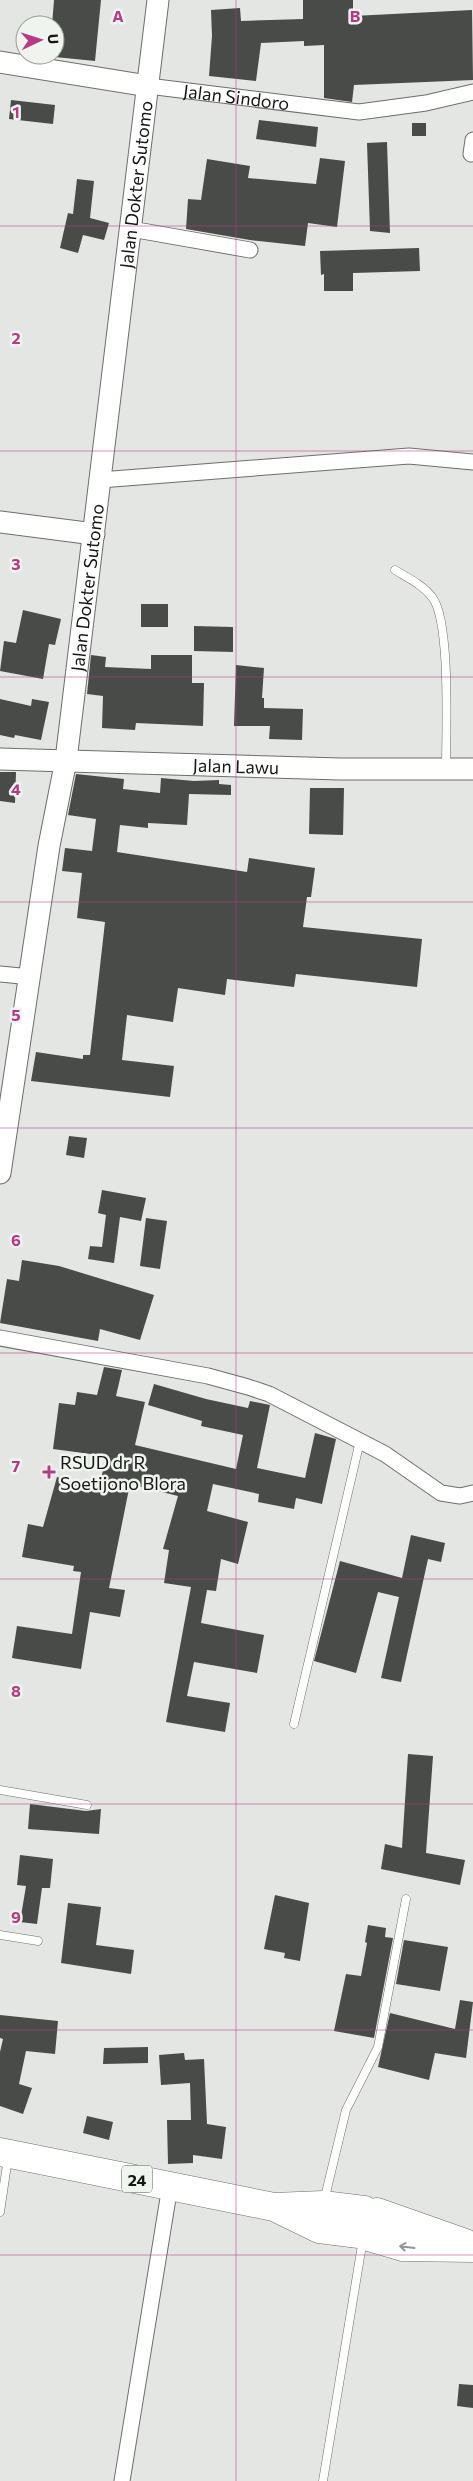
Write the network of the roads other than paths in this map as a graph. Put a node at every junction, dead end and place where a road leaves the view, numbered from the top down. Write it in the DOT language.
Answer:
graph roads {
  1 [pos="158,0"];
  2 [pos="0,62"];
  3 [pos="148,86"];
  4 [pos="473,92"];
  5 [pos="131,229"];
  6 [pos="250,250"];
  7 [pos="473,462"];
  8 [pos="100,480"];
  9 [pos="0,522"];
  10 [pos="94,534"];
  11 [pos="395,570"];
  12 [pos="0,759"];
  13 [pos="66,760"];
  14 [pos="446,769"];
  15 [pos="473,769"];
  16 [pos="0,974"];
  17 [pos="31,977"];
  18 [pos="0,1173"];
  19 [pos="0,1338"];
  20 [pos="360,1441"];
  21 [pos="473,1493"];
  22 [pos="294,1724"];
  23 [pos="0,1790"];
  24 [pos="87,1804"];
  25 [pos="406,1899"];
  26 [pos="0,1935"];
  27 [pos="38,1941"];
  28 [pos="4,2153"];
  29 [pos="170,2186"];
  30 [pos="323,2205"];
  31 [pos="274,2206"];
  32 [pos="0,2212"];
  33 [pos="366,2226"];
  34 [pos="473,2247"];
  35 [pos="122,2481"];
  36 [pos="323,2481"];
  1 -- 3 [label="main road, Jalan Dokter Sutomo"];
  2 -- 3 [label="main road, Jalan Sindoro"];
  3 -- 4 [label="street, Jalan Sindoro"];
  3 -- 5 [label="main road, Jalan Dokter Sutomo"];
  5 -- 6 [label="street"];
  5 -- 8 [label="main road, Jalan Dokter Sutomo"];
  7 -- 8 [label="street"];
  8 -- 10 [label="main road, Jalan Dokter Sutomo"];
  9 -- 10 [label="main road"];
  10 -- 13 [label="main road, Jalan Dokter Sutomo"];
  11 -- 14 [label="lane"];
  12 -- 13 [label="main road, Jalan Lawu"];
  13 -- 14 [label="main road, Jalan Lawu"];
  13 -- 17 [label="main road, Jalan Dokter Sutomo"];
  14 -- 15 [label="main road, Jalan Lawu"];
  16 -- 17 [label="street"];
  17 -- 18 [label="main road, Jalan Dokter Sutomo"];
  19 -- 20 [label="street"];
  20 -- 21 [label="street"];
  20 -- 22 [label="lane"];
  23 -- 24 [label="lane"];
  25 -- 30 [label="lane"];
  26 -- 27 [label="lane"];
  28 -- 29 [label="highway, 24"];
  28 -- 32 [label="lane"];
  29 -- 31 [label="highway, 24"];
  29 -- 35 [label="street"];
  30 -- 31 [label="highway, 24"];
  30 -- 33 [label="highway, 24"];
  31 -- 33 [label="highway, 24"];
  33 -- 34 [label="highway, 24"];
  33 -- 36 [label="lane"];
}
